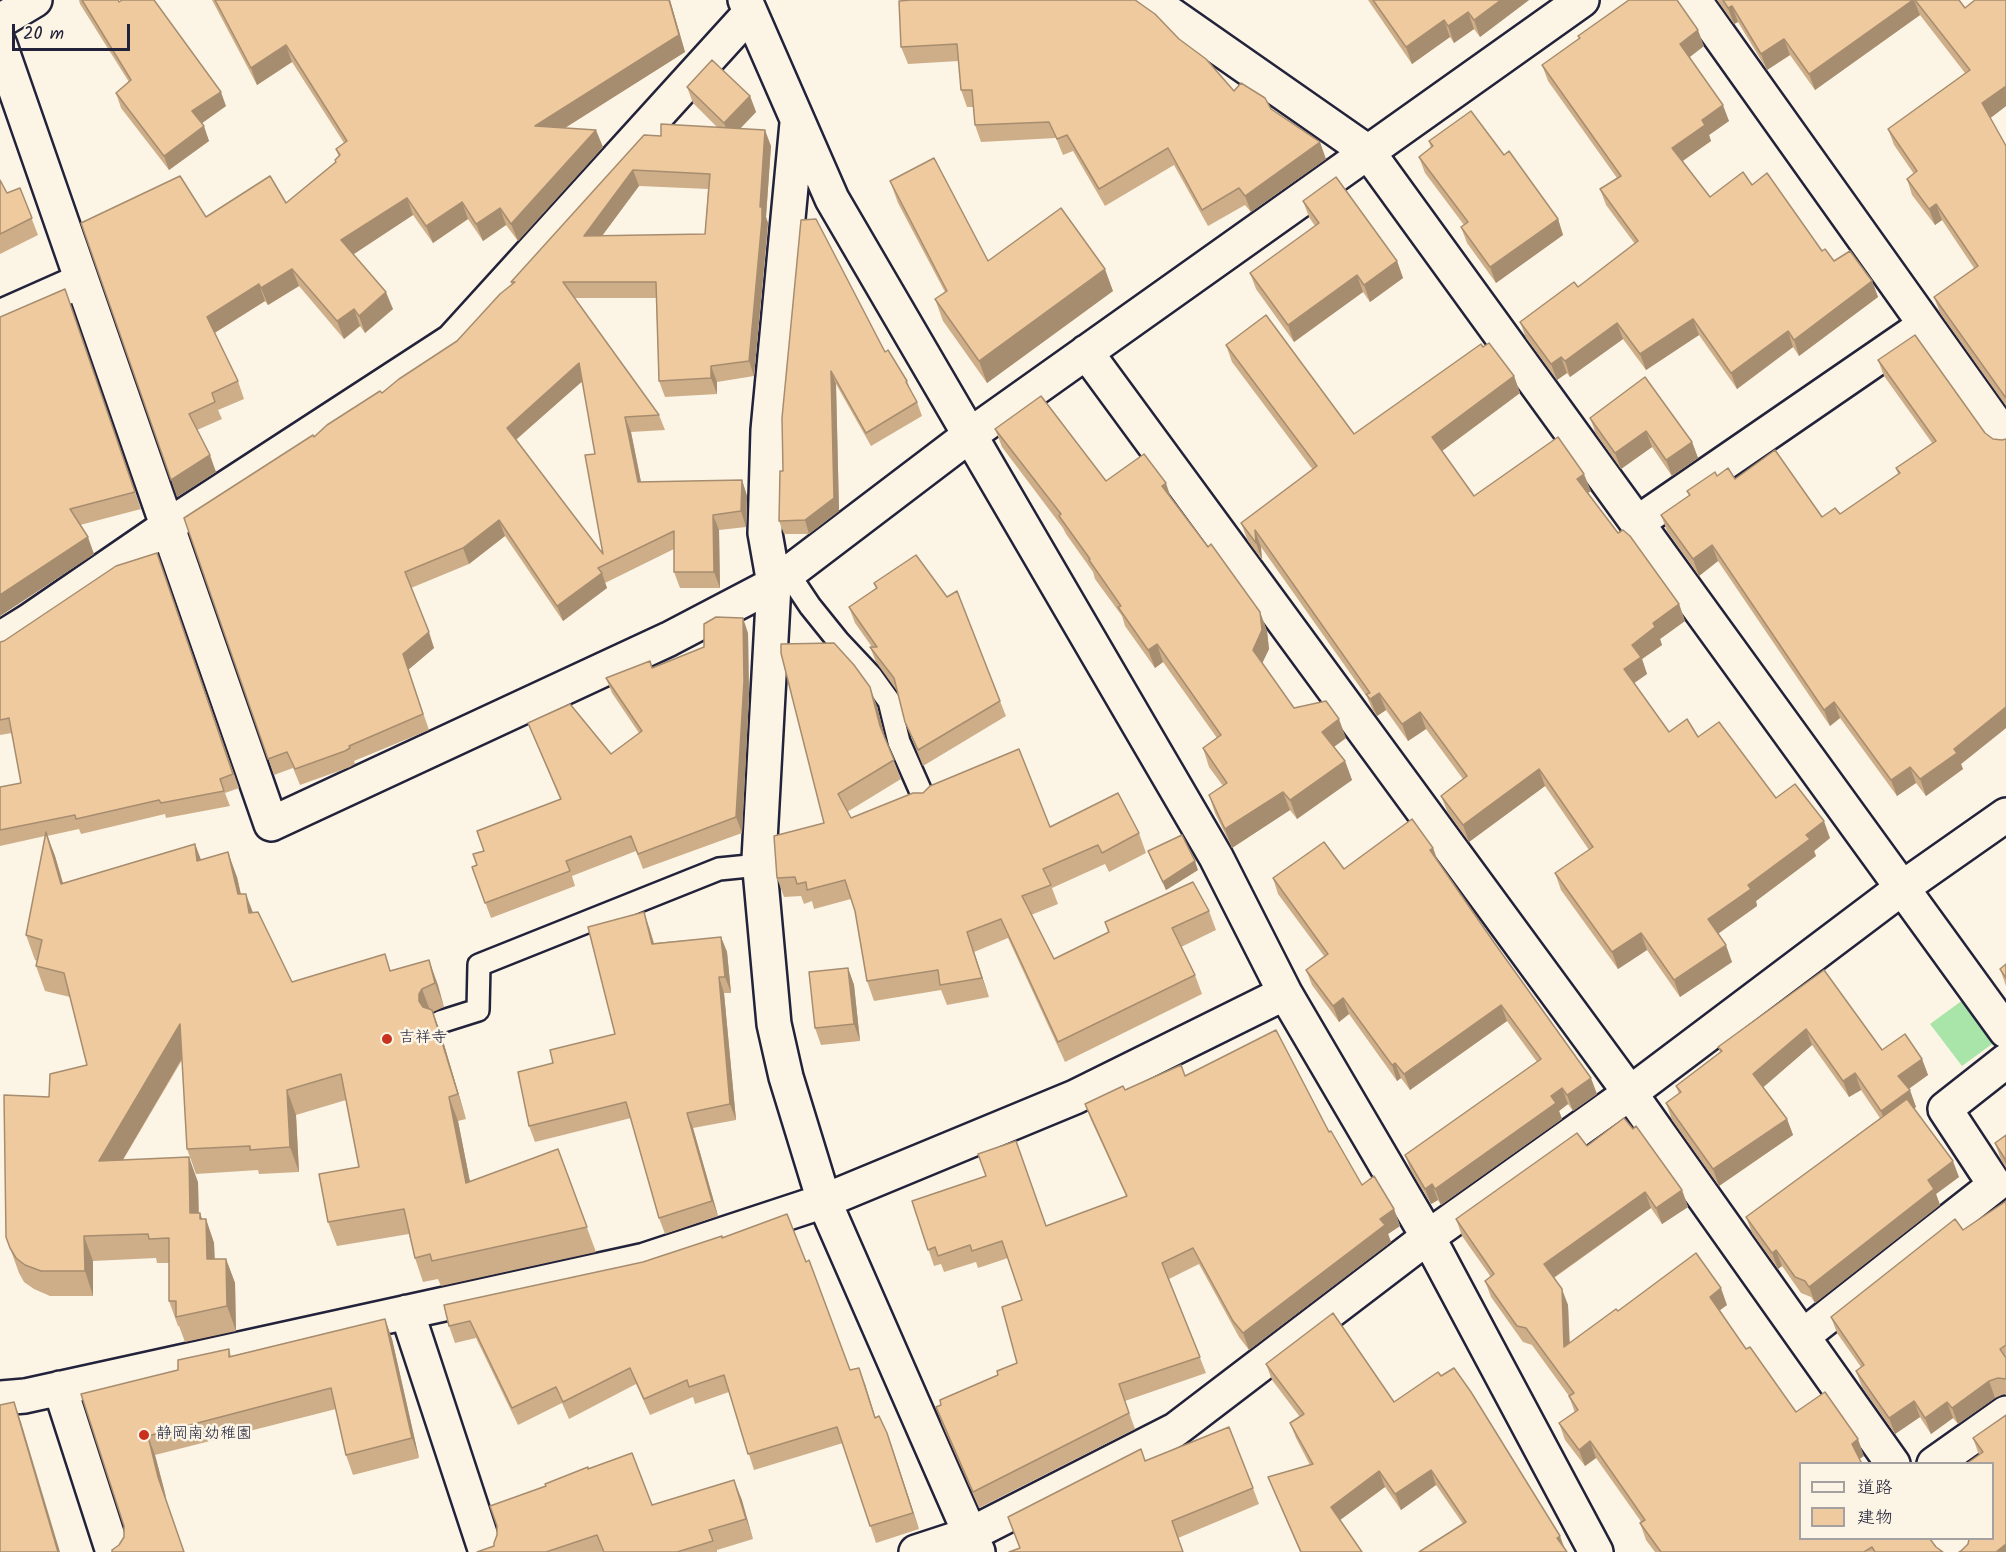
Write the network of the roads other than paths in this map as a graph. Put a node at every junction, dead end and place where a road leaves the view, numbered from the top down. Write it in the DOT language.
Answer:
graph roads {
  1 [pos="35,0"];
  2 [pos="1150,0"];
  3 [pos="1582,0"];
  4 [pos="1694,0"];
  5 [pos="747,6"];
  6 [pos="1547,10"];
  7 [pos="0,21"];
  8 [pos="0,45"];
  9 [pos="797,121"];
  10 [pos="1368,152"];
  11 [pos="81,281"];
  12 [pos="0,317"];
  13 [pos="1925,325"];
  14 [pos="1086,352"];
  15 [pos="969,435"];
  16 [pos="2006,438"];
  17 [pos="1637,523"];
  18 [pos="166,527"];
  19 [pos="781,579"];
  20 [pos="0,639"];
  21 [pos="925,801"];
  22 [pos="2006,815"];
  23 [pos="759,865"];
  24 [pos="1902,888"];
  25 [pos="1286,993"];
  26 [pos="440,1022"];
  27 [pos="2006,1031"];
  28 [pos="2006,1061"];
  29 [pos="1630,1093"];
  30 [pos="824,1201"];
  31 [pos="1428,1237"];
  32 [pos="407,1312"];
  33 [pos="1803,1336"];
  34 [pos="60,1388"];
  35 [pos="0,1398"];
  36 [pos="2006,1413"];
  37 [pos="1892,1462"];
  38 [pos="1937,1462"];
  39 [pos="1948,1540"];
  40 [pos="974,1543"];
  41 [pos="113,1552"];
  42 [pos="486,1552"];
  43 [pos="916,1552"];
  44 [pos="1596,1552"];
  45 [pos="1957,1552"];
  1 -- 7 [label="street"];
  2 -- 10 [label="street"];
  3 -- 6 [label="street"];
  4 -- 13 [label="street"];
  5 -- 9 [label="street"];
  5 -- 18 [label="street"];
  6 -- 10 [label="street"];
  8 -- 11 [label="street"];
  9 -- 15 [label="street"];
  9 -- 19 [label="street"];
  10 -- 14 [label="street"];
  10 -- 17 [label="street"];
  11 -- 12 [label="street"];
  11 -- 18 [label="street"];
  13 -- 16 [label="street"];
  13 -- 17 [label="street"];
  14 -- 15 [label="street"];
  14 -- 29 [label="street"];
  15 -- 19 [label="street"];
  15 -- 25 [label="street"];
  17 -- 24 [label="street"];
  18 -- 19 [label="street"];
  18 -- 20 [label="street"];
  19 -- 21 [label="lane"];
  19 -- 23 [label="street"];
  22 -- 24 [label="street"];
  23 -- 26 [label="lane"];
  23 -- 30 [label="street"];
  24 -- 27 [label="street"];
  24 -- 29 [label="street"];
  25 -- 30 [label="street"];
  25 -- 31 [label="street"];
  28 -- 33 [label="street"];
  29 -- 31 [label="street"];
  29 -- 33 [label="street"];
  30 -- 32 [label="street"];
  30 -- 40 [label="street"];
  31 -- 40 [label="street"];
  31 -- 44 [label="street"];
  32 -- 34 [label="street"];
  32 -- 42 [label="street"];
  33 -- 37 [label="street"];
  34 -- 35 [label="street"];
  34 -- 41 [label="street"];
  36 -- 38 [label="street"];
  39 -- 45 [label="street"];
  40 -- 43 [label="street"];
}
